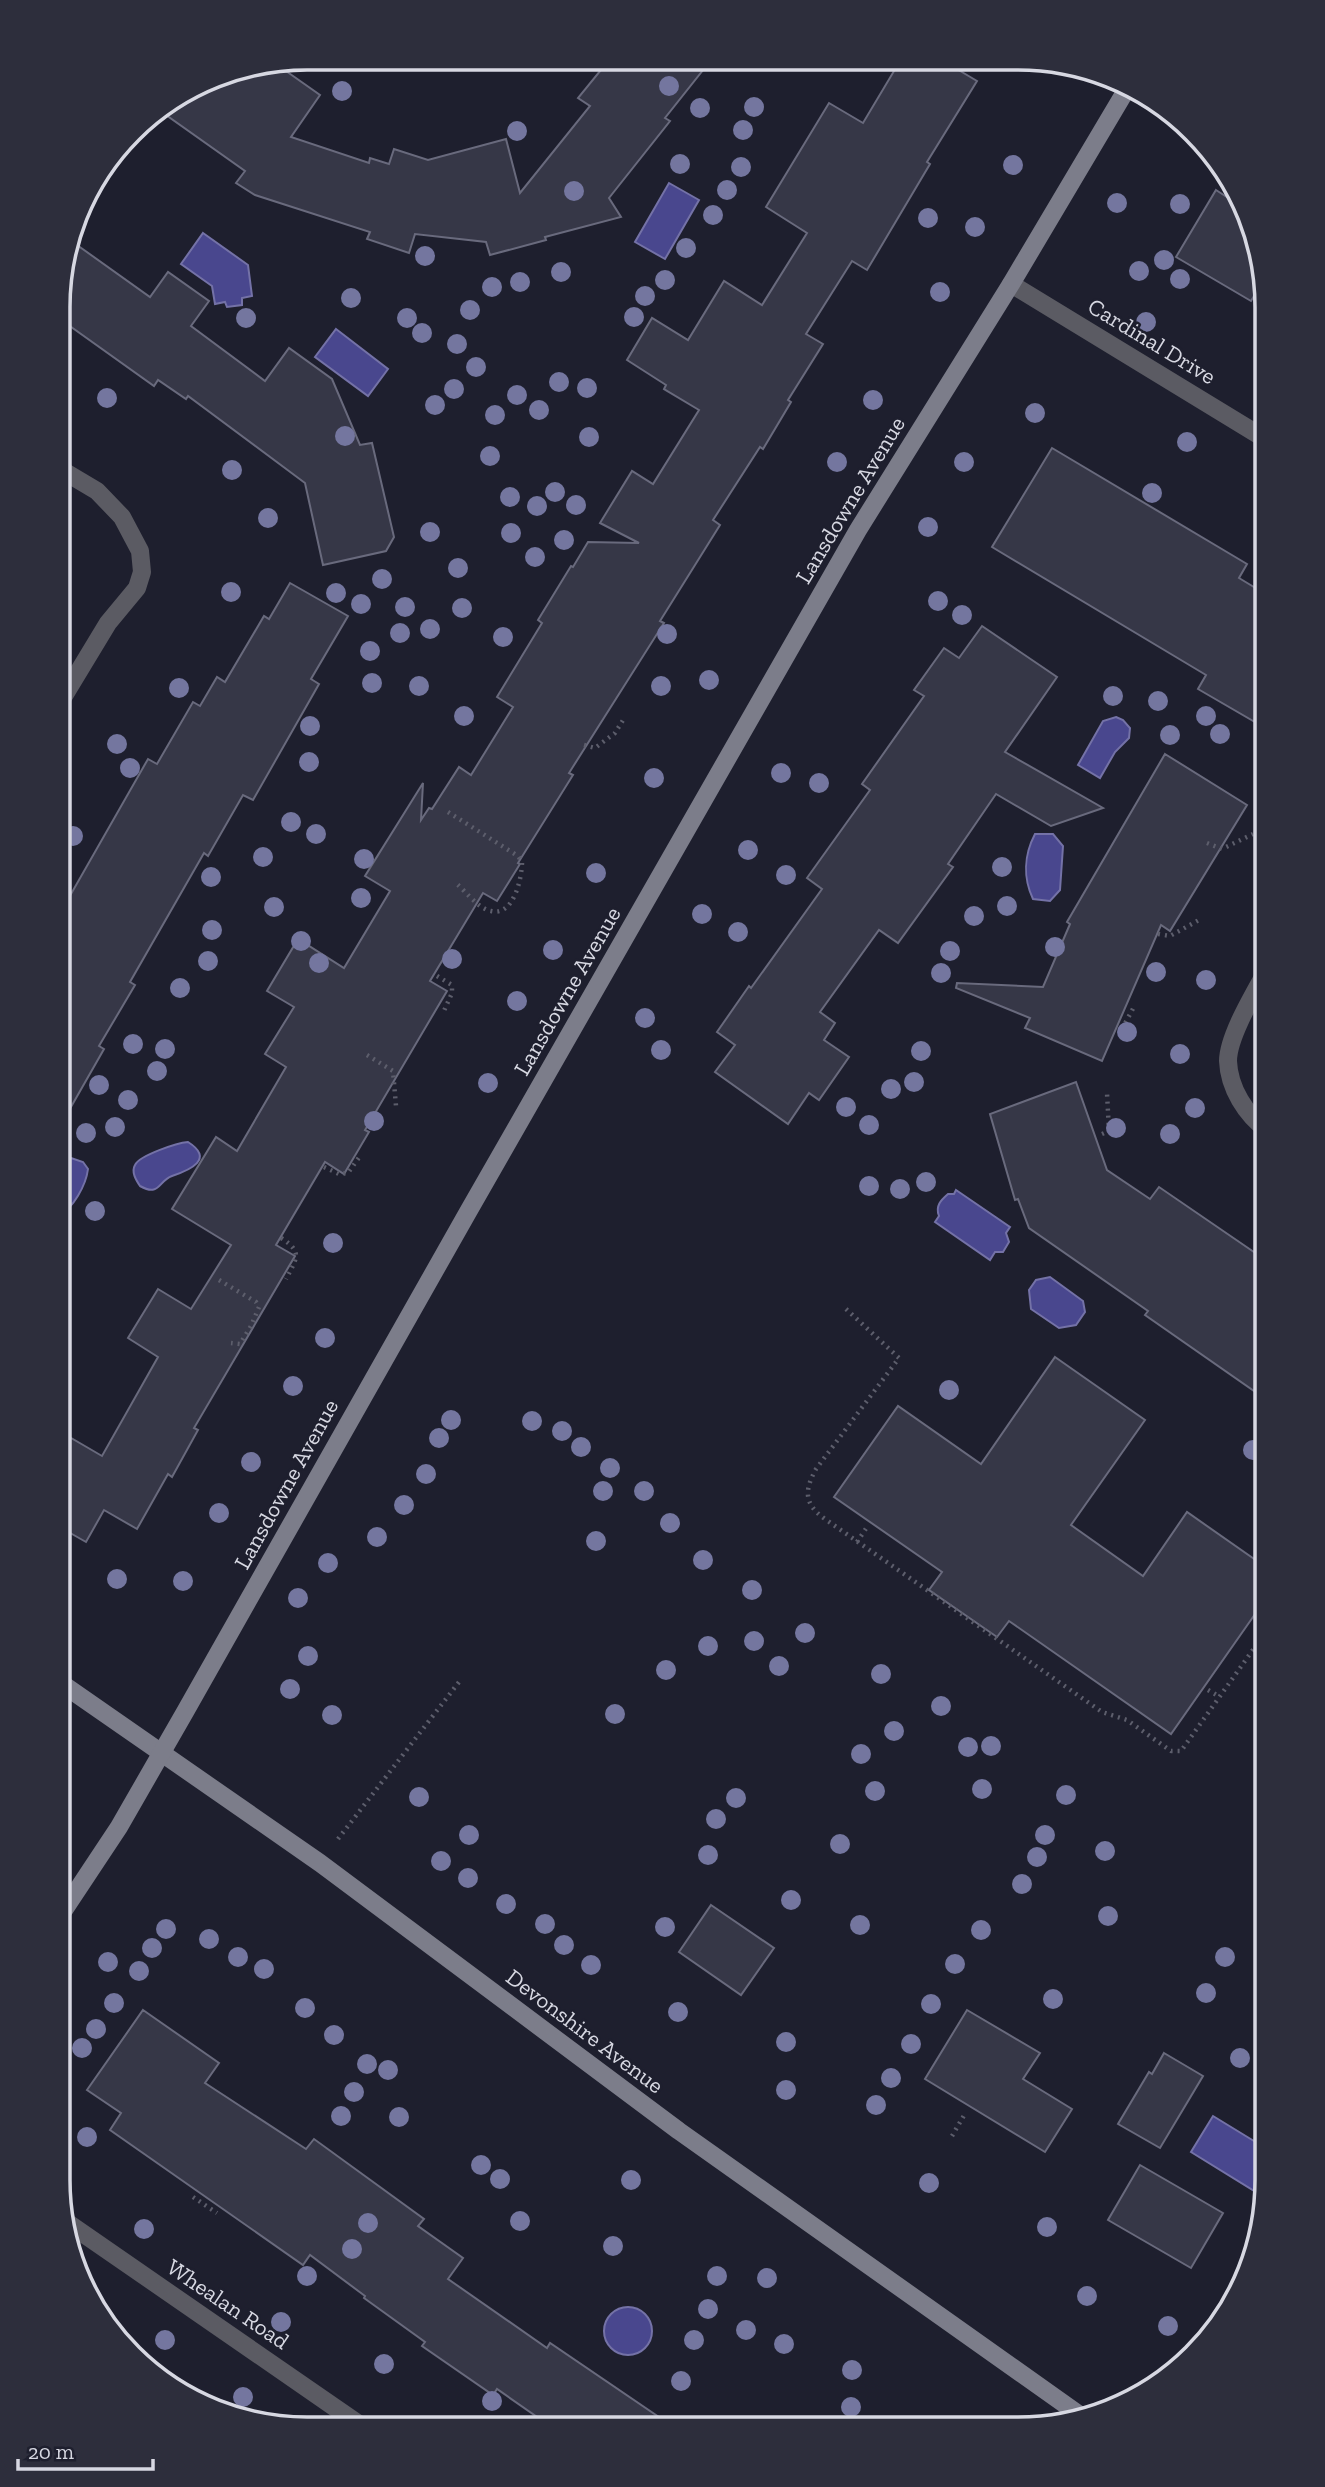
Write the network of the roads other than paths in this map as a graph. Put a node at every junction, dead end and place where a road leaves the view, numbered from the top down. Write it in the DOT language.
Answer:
graph roads {
  1 [pos="1124,94"];
  2 [pos="1011,284"];
  3 [pos="1255,433"];
  4 [pos="70,475"];
  5 [pos="70,686"];
  6 [pos="1255,994"];
  7 [pos="1255,1119"];
  8 [pos="70,1690"];
  9 [pos="162,1752"];
  10 [pos="70,1901"];
  11 [pos="76,2228"];
  12 [pos="1072,2410"];
  13 [pos="349,2417"];
  1 -- 2 [label="main road, Lansdowne Avenue"];
  2 -- 3 [label="street, Cardinal Drive"];
  2 -- 9 [label="main road, Lansdowne Avenue"];
  4 -- 5 [label="street"];
  6 -- 7 [label="street"];
  8 -- 9 [label="main road, Devonshire Avenue"];
  9 -- 10 [label="main road, Lansdowne Avenue"];
  9 -- 12 [label="main road, Devonshire Avenue"];
  11 -- 13 [label="street, Whealan Road"];
}
